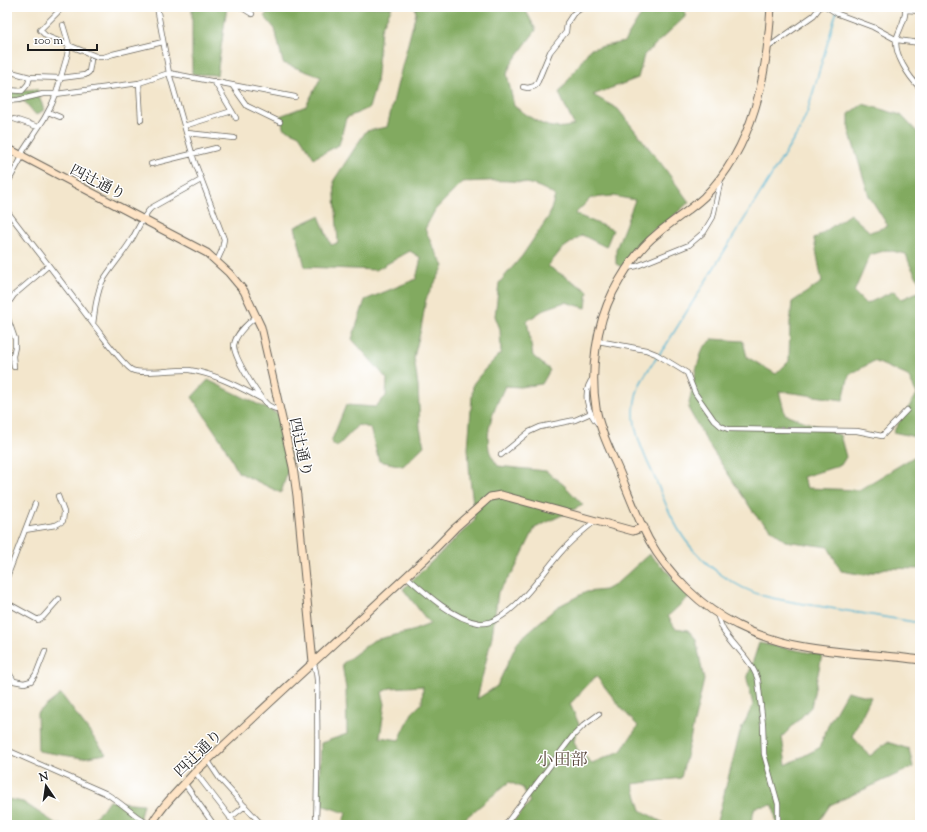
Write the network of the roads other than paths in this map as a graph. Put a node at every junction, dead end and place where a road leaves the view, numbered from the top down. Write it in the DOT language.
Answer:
graph roads {
  1 [pos="62,7"];
  2 [pos="158,7"];
  3 [pos="241,7"];
  4 [pos="583,7"];
  5 [pos="770,7"];
  6 [pos="820,7"];
  7 [pos="827,7"];
  8 [pos="905,9"];
  9 [pos="920,11"];
  10 [pos="252,14"];
  11 [pos="63,25"];
  12 [pos="896,40"];
  13 [pos="164,42"];
  14 [pos="920,43"];
  15 [pos="69,45"];
  16 [pos="768,48"];
  17 [pos="91,60"];
  18 [pos="7,71"];
  19 [pos="169,73"];
  20 [pos="30,77"];
  21 [pos="61,78"];
  22 [pos="214,81"];
  23 [pos="139,83"];
  24 [pos="232,84"];
  25 [pos="522,87"];
  26 [pos="920,88"];
  27 [pos="7,90"];
  28 [pos="56,94"];
  29 [pos="295,97"];
  30 [pos="7,101"];
  31 [pos="232,111"];
  32 [pos="48,112"];
  33 [pos="60,117"];
  34 [pos="236,118"];
  35 [pos="14,119"];
  36 [pos="141,120"];
  37 [pos="280,122"];
  38 [pos="184,126"];
  39 [pos="38,127"];
  40 [pos="187,133"];
  41 [pos="234,138"];
  42 [pos="7,148"];
  43 [pos="216,148"];
  44 [pos="192,154"];
  45 [pos="22,157"];
  46 [pos="152,164"];
  47 [pos="722,174"];
  48 [pos="201,180"];
  49 [pos="7,184"];
  50 [pos="7,211"];
  51 [pos="143,220"];
  52 [pos="217,261"];
  53 [pos="48,266"];
  54 [pos="627,268"];
  55 [pos="7,305"];
  56 [pos="7,316"];
  57 [pos="257,316"];
  58 [pos="93,324"];
  59 [pos="598,341"];
  60 [pos="14,367"];
  61 [pos="594,377"];
  62 [pos="262,399"];
  63 [pos="280,410"];
  64 [pos="907,410"];
  65 [pos="591,413"];
  66 [pos="601,428"];
  67 [pos="502,455"];
  68 [pos="58,496"];
  69 [pos="35,504"];
  70 [pos="595,521"];
  71 [pos="644,527"];
  72 [pos="26,530"];
  73 [pos="406,576"];
  74 [pos="7,578"];
  75 [pos="59,599"];
  76 [pos="7,603"];
  77 [pos="717,614"];
  78 [pos="45,651"];
  79 [pos="920,660"];
  80 [pos="313,662"];
  81 [pos="7,670"];
  82 [pos="599,714"];
  83 [pos="7,750"];
  84 [pos="208,761"];
  85 [pos="195,772"];
  86 [pos="185,784"];
  87 [pos="245,806"];
  88 [pos="230,818"];
  89 [pos="151,825"];
  90 [pos="214,825"];
  91 [pos="236,825"];
  92 [pos="262,825"];
  93 [pos="316,825"];
  94 [pos="504,825"];
  95 [pos="778,825"];
  1 -- 15 [label="street"];
  2 -- 13 [label="street"];
  3 -- 10 [label="street"];
  4 -- 25 [label="street"];
  5 -- 16 [label="street"];
  6 -- 16 [label="street"];
  7 -- 12 [label="street"];
  8 -- 9 [label="street"];
  8 -- 12 [label="street"];
  11 -- 15 [label="street"];
  12 -- 14 [label="street"];
  12 -- 26 [label="street"];
  13 -- 15 [label="street"];
  13 -- 19 [label="street"];
  15 -- 21 [label="street"];
  16 -- 47 [label="street"];
  17 -- 21 [label="street"];
  18 -- 20 [label="street"];
  19 -- 22 [label="street"];
  19 -- 23 [label="street"];
  19 -- 38 [label="street"];
  20 -- 21 [label="street"];
  20 -- 27 [label="street"];
  21 -- 28 [label="street"];
  22 -- 24 [label="street"];
  22 -- 31 [label="street"];
  23 -- 28 [label="street"];
  23 -- 36 [label="street"];
  24 -- 29 [label="street"];
  24 -- 37 [label="street"];
  28 -- 30 [label="street"];
  28 -- 32 [label="street"];
  31 -- 34 [label="street"];
  31 -- 38 [label="street"];
  32 -- 33 [label="street"];
  32 -- 39 [label="street"];
  35 -- 39 [label="street"];
  38 -- 40 [label="street"];
  39 -- 45 [label="street"];
  40 -- 41 [label="street"];
  40 -- 44 [label="street"];
  42 -- 45 [label="street, 四辻通り"];
  43 -- 44 [label="street"];
  44 -- 46 [label="street"];
  44 -- 48 [label="street"];
  45 -- 49 [label="street"];
  45 -- 51 [label="street, 四辻通り"];
  47 -- 54 [label="street"];
  47 -- 54 [label="street"];
  48 -- 51 [label="street"];
  48 -- 52 [label="street"];
  50 -- 53 [label="street"];
  51 -- 52 [label="street, 四辻通り"];
  51 -- 58 [label="street"];
  52 -- 57 [label="street, 四辻通り"];
  53 -- 55 [label="street"];
  53 -- 58 [label="street"];
  54 -- 59 [label="street"];
  56 -- 60 [label="street"];
  57 -- 62 [label="street"];
  57 -- 63 [label="street, 四辻通り"];
  58 -- 62 [label="street"];
  59 -- 61 [label="street"];
  59 -- 64 [label="street"];
  61 -- 65 [label="street"];
  61 -- 66 [label="street"];
  62 -- 63 [label="street"];
  63 -- 80 [label="street, 四辻通り"];
  65 -- 66 [label="street"];
  65 -- 67 [label="street"];
  66 -- 71 [label="street"];
  68 -- 72 [label="street"];
  69 -- 72 [label="street"];
  70 -- 71 [label="street"];
  70 -- 73 [label="street"];
  70 -- 73 [label="street"];
  71 -- 77 [label="street"];
  72 -- 74 [label="street"];
  73 -- 80 [label="street"];
  75 -- 76 [label="street"];
  77 -- 79 [label="street"];
  77 -- 95 [label="street"];
  78 -- 81 [label="street"];
  80 -- 84 [label="street, 四辻通り"];
  80 -- 93 [label="street"];
  82 -- 94 [label="street"];
  83 -- 89 [label="street"];
  84 -- 85 [label="street, 四辻通り"];
  84 -- 87 [label="street"];
  85 -- 86 [label="street, 四辻通り"];
  85 -- 88 [label="street"];
  86 -- 89 [label="street, 四辻通り"];
  86 -- 90 [label="street"];
  87 -- 88 [label="street"];
  87 -- 92 [label="street"];
  88 -- 91 [label="street"];
}
